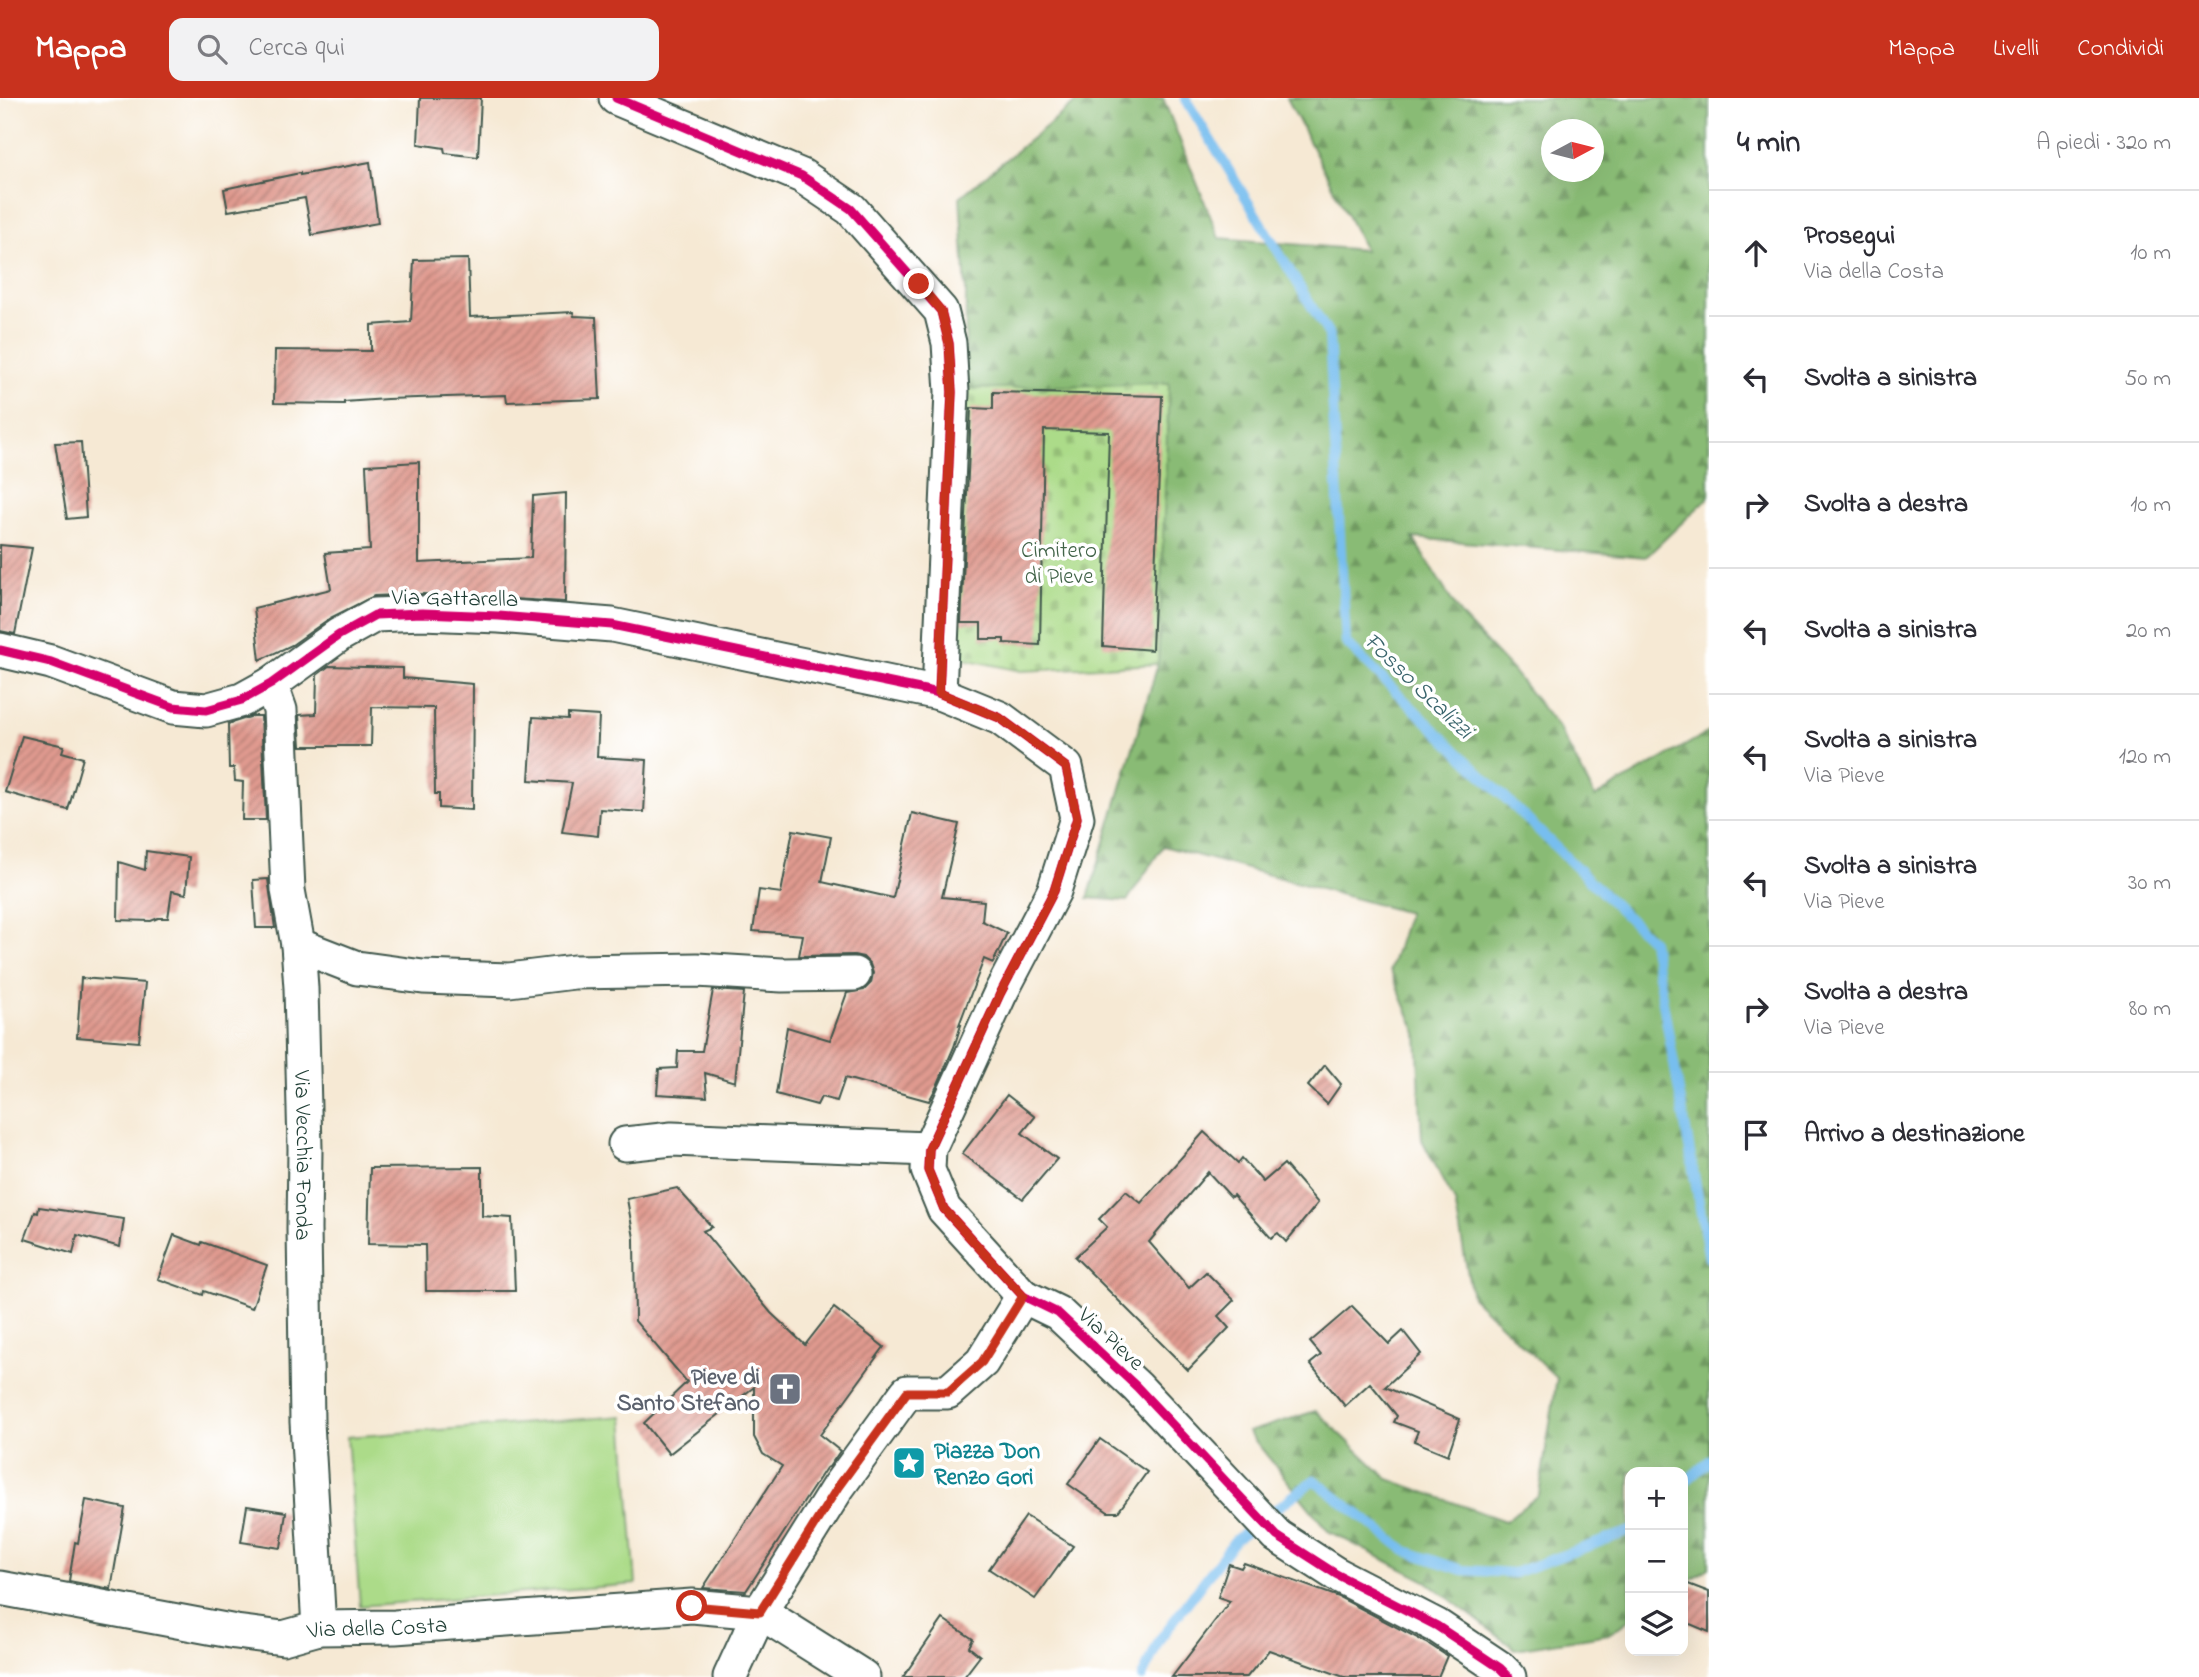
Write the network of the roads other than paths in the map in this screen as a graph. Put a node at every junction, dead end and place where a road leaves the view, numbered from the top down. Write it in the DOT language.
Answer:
graph roads {
  1 [pos="616,98"];
  2 [pos="0,650"];
  3 [pos="271,684"];
  4 [pos="939,693"];
  5 [pos="298,945"];
  6 [pos="855,974"];
  7 [pos="625,1144"];
  8 [pos="929,1149"];
  9 [pos="1023,1296"];
  10 [pos="0,1588"];
  11 [pos="760,1612"];
  12 [pos="318,1628"];
  13 [pos="730,1677"];
  14 [pos="863,1677"];
  15 [pos="1509,1677"];
  1 -- 4 [label="street"];
  2 -- 3 [label="street, Via Gattarella"];
  3 -- 4 [label="street, Via Gattarella"];
  3 -- 5 [label="street, Via Vecchia Fonda"];
  4 -- 8 [label="street"];
  5 -- 6 [label="street"];
  5 -- 12 [label="street, Via Vecchia Fonda"];
  7 -- 8 [label="street"];
  8 -- 9 [label="street, Via Pieve"];
  9 -- 11 [label="street"];
  9 -- 15 [label="street, Via Pieve"];
  10 -- 12 [label="street, Via della Costa"];
  11 -- 12 [label="street, Via della Costa"];
  11 -- 13 [label="street"];
  11 -- 14 [label="street"];
}
